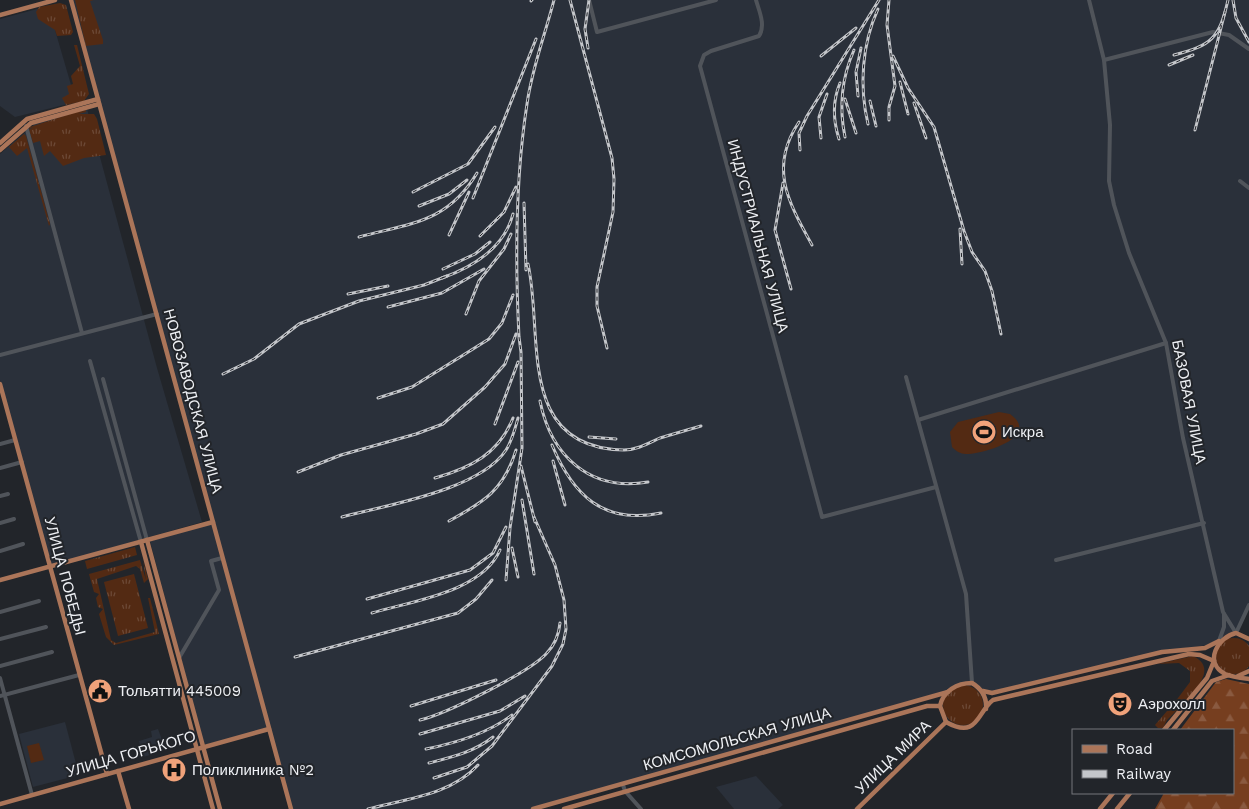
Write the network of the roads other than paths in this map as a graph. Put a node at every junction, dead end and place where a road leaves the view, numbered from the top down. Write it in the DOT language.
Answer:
graph roads {
  1 [pos="55,0"];
  2 [pos="71,0"];
  3 [pos="589,0"];
  4 [pos="716,0"];
  5 [pos="756,0"];
  6 [pos="1089,0"];
  7 [pos="0,15"];
  8 [pos="1249,49"];
  9 [pos="1104,60"];
  10 [pos="99,101"];
  11 [pos="84,105"];
  12 [pos="26,126"];
  13 [pos="0,143"];
  14 [pos="0,150"];
  15 [pos="1240,181"];
  16 [pos="1249,188"];
  17 [pos="157,314"];
  18 [pos="82,333"];
  19 [pos="1166,343"];
  20 [pos="0,355"];
  21 [pos="90,361"];
  22 [pos="906,377"];
  23 [pos="102,379"];
  24 [pos="0,384"];
  25 [pos="918,420"];
  26 [pos="15,440"];
  27 [pos="0,444"];
  28 [pos="22,462"];
  29 [pos="0,468"];
  30 [pos="936,487"];
  31 [pos="8,494"];
  32 [pos="0,496"];
  33 [pos="14,519"];
  34 [pos="213,522"];
  35 [pos="0,523"];
  36 [pos="1204,523"];
  37 [pos="146,540"];
  38 [pos="141,542"];
  39 [pos="23,544"];
  40 [pos="0,551"];
  41 [pos="222,558"];
  42 [pos="1056,560"];
  43 [pos="50,567"];
  44 [pos="0,580"];
  45 [pos="39,602"];
  46 [pos="1249,605"];
  47 [pos="0,612"];
  48 [pos="1223,612"];
  49 [pos="46,627"];
  50 [pos="1236,633"];
  51 [pos="0,639"];
  52 [pos="1249,639"];
  53 [pos="1219,641"];
  54 [pos="1179,649"];
  55 [pos="52,652"];
  56 [pos="1180,656"];
  57 [pos="179,658"];
  58 [pos="1214,661"];
  59 [pos="0,666"];
  60 [pos="1249,671"];
  61 [pos="79,675"];
  62 [pos="1229,675"];
  63 [pos="1237,677"];
  64 [pos="0,678"];
  65 [pos="1249,679"];
  66 [pos="972,683"];
  67 [pos="982,690"];
  68 [pos="948,692"];
  69 [pos="2,696"];
  70 [pos="940,706"];
  71 [pos="986,709"];
  72 [pos="946,722"];
  73 [pos="269,729"];
  74 [pos="820,729"];
  75 [pos="1165,729"];
  76 [pos="1173,729"];
  77 [pos="822,735"];
  78 [pos="204,747"];
  79 [pos="198,749"];
  80 [pos="699,763"];
  81 [pos="701,769"];
  82 [pos="118,772"];
  83 [pos="107,774"];
  84 [pos="623,785"];
  85 [pos="625,791"];
  86 [pos="1112,794"];
  87 [pos="1129,794"];
  88 [pos="32,795"];
  89 [pos="0,804"];
  90 [pos="128,809"];
  91 [pos="213,809"];
  92 [pos="220,809"];
  93 [pos="290,809"];
  94 [pos="533,809"];
  95 [pos="564,809"];
  96 [pos="641,809"];
  97 [pos="857,809"];
  98 [pos="1100,809"];
  99 [pos="1117,809"];
  1 -- 7 [label="main road"];
  2 -- 10 [label="main road, НОВОЗАВОДСКАЯ УЛИЦА"];
  3 -- 4 [label="street"];
  5 -- 30 [label="street, ИНДУСТРИАЛЬНАЯ УЛИЦА"];
  6 -- 9 [label="street, БАЗОВАЯ УЛИЦА"];
  8 -- 9 [label="street"];
  9 -- 19 [label="street, БАЗОВАЯ УЛИЦА"];
  10 -- 11 [label="main road"];
  10 -- 17 [label="main road, НОВОЗАВОДСКАЯ УЛИЦА"];
  11 -- 12 [label="main road"];
  11 -- 13 [label="main road"];
  12 -- 14 [label="main road"];
  12 -- 18 [label="street"];
  15 -- 16 [label="street"];
  17 -- 18 [label="street"];
  17 -- 34 [label="main road, НОВОЗАВОДСКАЯ УЛИЦА"];
  18 -- 20 [label="street"];
  19 -- 25 [label="street"];
  19 -- 36 [label="street, БАЗОВАЯ УЛИЦА"];
  21 -- 38 [label="street"];
  22 -- 25 [label="street"];
  23 -- 37 [label="street"];
  24 -- 26 [label="main road, УЛИЦА ПОБЕДЫ"];
  25 -- 30 [label="street"];
  26 -- 27 [label="street"];
  26 -- 28 [label="main road, УЛИЦА ПОБЕДЫ"];
  28 -- 29 [label="street"];
  28 -- 43 [label="main road, УЛИЦА ПОБЕДЫ"];
  30 -- 66 [label="street"];
  31 -- 32 [label="street"];
  33 -- 35 [label="street"];
  34 -- 37 [label="main road"];
  34 -- 41 [label="main road, НОВОЗАВОДСКАЯ УЛИЦА"];
  36 -- 42 [label="street"];
  36 -- 48 [label="street, БАЗОВАЯ УЛИЦА"];
  37 -- 38 [label="main road"];
  37 -- 57 [label="main road"];
  38 -- 43 [label="main road"];
  38 -- 79 [label="main road"];
  39 -- 40 [label="street"];
  41 -- 57 [label="street"];
  41 -- 73 [label="main road, НОВОЗАВОДСКАЯ УЛИЦА"];
  43 -- 44 [label="main road"];
  43 -- 61 [label="main road, УЛИЦА ПОБЕДЫ"];
  45 -- 47 [label="street"];
  46 -- 50 [label="street"];
  48 -- 50 [label="street, БАЗОВАЯ УЛИЦА"];
  48 -- 53 [label="street"];
  49 -- 51 [label="street"];
  50 -- 52 [label="main road"];
  50 -- 53 [label="main road"];
  53 -- 54 [label="main road"];
  53 -- 58 [label="main road"];
  54 -- 56 [label="main road"];
  54 -- 67 [label="main road"];
  55 -- 59 [label="street"];
  56 -- 58 [label="main road"];
  56 -- 71 [label="main road"];
  57 -- 78 [label="main road"];
  58 -- 62 [label="main road"];
  58 -- 75 [label="main road"];
  60 -- 63 [label="main road"];
  61 -- 69 [label="street"];
  61 -- 83 [label="main road, УЛИЦА ПОБЕДЫ"];
  62 -- 63 [label="main road"];
  62 -- 76 [label="main road"];
  63 -- 65 [label="main road"];
  64 -- 69 [label="street"];
  66 -- 67 [label="main road"];
  66 -- 68 [label="main road"];
  67 -- 71 [label="main road"];
  68 -- 70 [label="main road"];
  68 -- 74 [label="main road, КОМСОМОЛЬСКАЯ УЛИЦА"];
  69 -- 88 [label="street"];
  70 -- 72 [label="main road"];
  70 -- 77 [label="main road, КОМСОМОЛЬСКАЯ УЛИЦА"];
  71 -- 72 [label="main road"];
  72 -- 97 [label="main road, УЛИЦА МИРА"];
  73 -- 78 [label="main road, УЛИЦА ГОРЬКОГО"];
  73 -- 93 [label="main road, НОВОЗАВОДСКАЯ УЛИЦА"];
  74 -- 77 [label="main road"];
  74 -- 80 [label="main road, КОМСОМОЛЬСКАЯ УЛИЦА"];
  77 -- 81 [label="main road, КОМСОМОЛЬСКАЯ УЛИЦА"];
  78 -- 79 [label="main road, УЛИЦА ГОРЬКОГО"];
  78 -- 92 [label="main road"];
  79 -- 82 [label="main road, УЛИЦА ГОРЬКОГО"];
  79 -- 91 [label="main road"];
  80 -- 81 [label="main road"];
  80 -- 84 [label="main road, КОМСОМОЛЬСКАЯ УЛИЦА"];
  81 -- 85 [label="main road, КОМСОМОЛЬСКАЯ УЛИЦА"];
  82 -- 83 [label="main road, УЛИЦА ГОРЬКОГО"];
  82 -- 90 [label="main road"];
  83 -- 88 [label="main road, УЛИЦА ГОРЬКОГО"];
  84 -- 85 [label="street"];
  84 -- 94 [label="main road, КОМСОМОЛЬСКАЯ УЛИЦА"];
  85 -- 95 [label="main road, КОМСОМОЛЬСКАЯ УЛИЦА"];
  85 -- 96 [label="street"];
  86 -- 98 [label="main road"];
  87 -- 99 [label="main road"];
  88 -- 89 [label="main road, УЛИЦА ГОРЬКОГО"];
}
